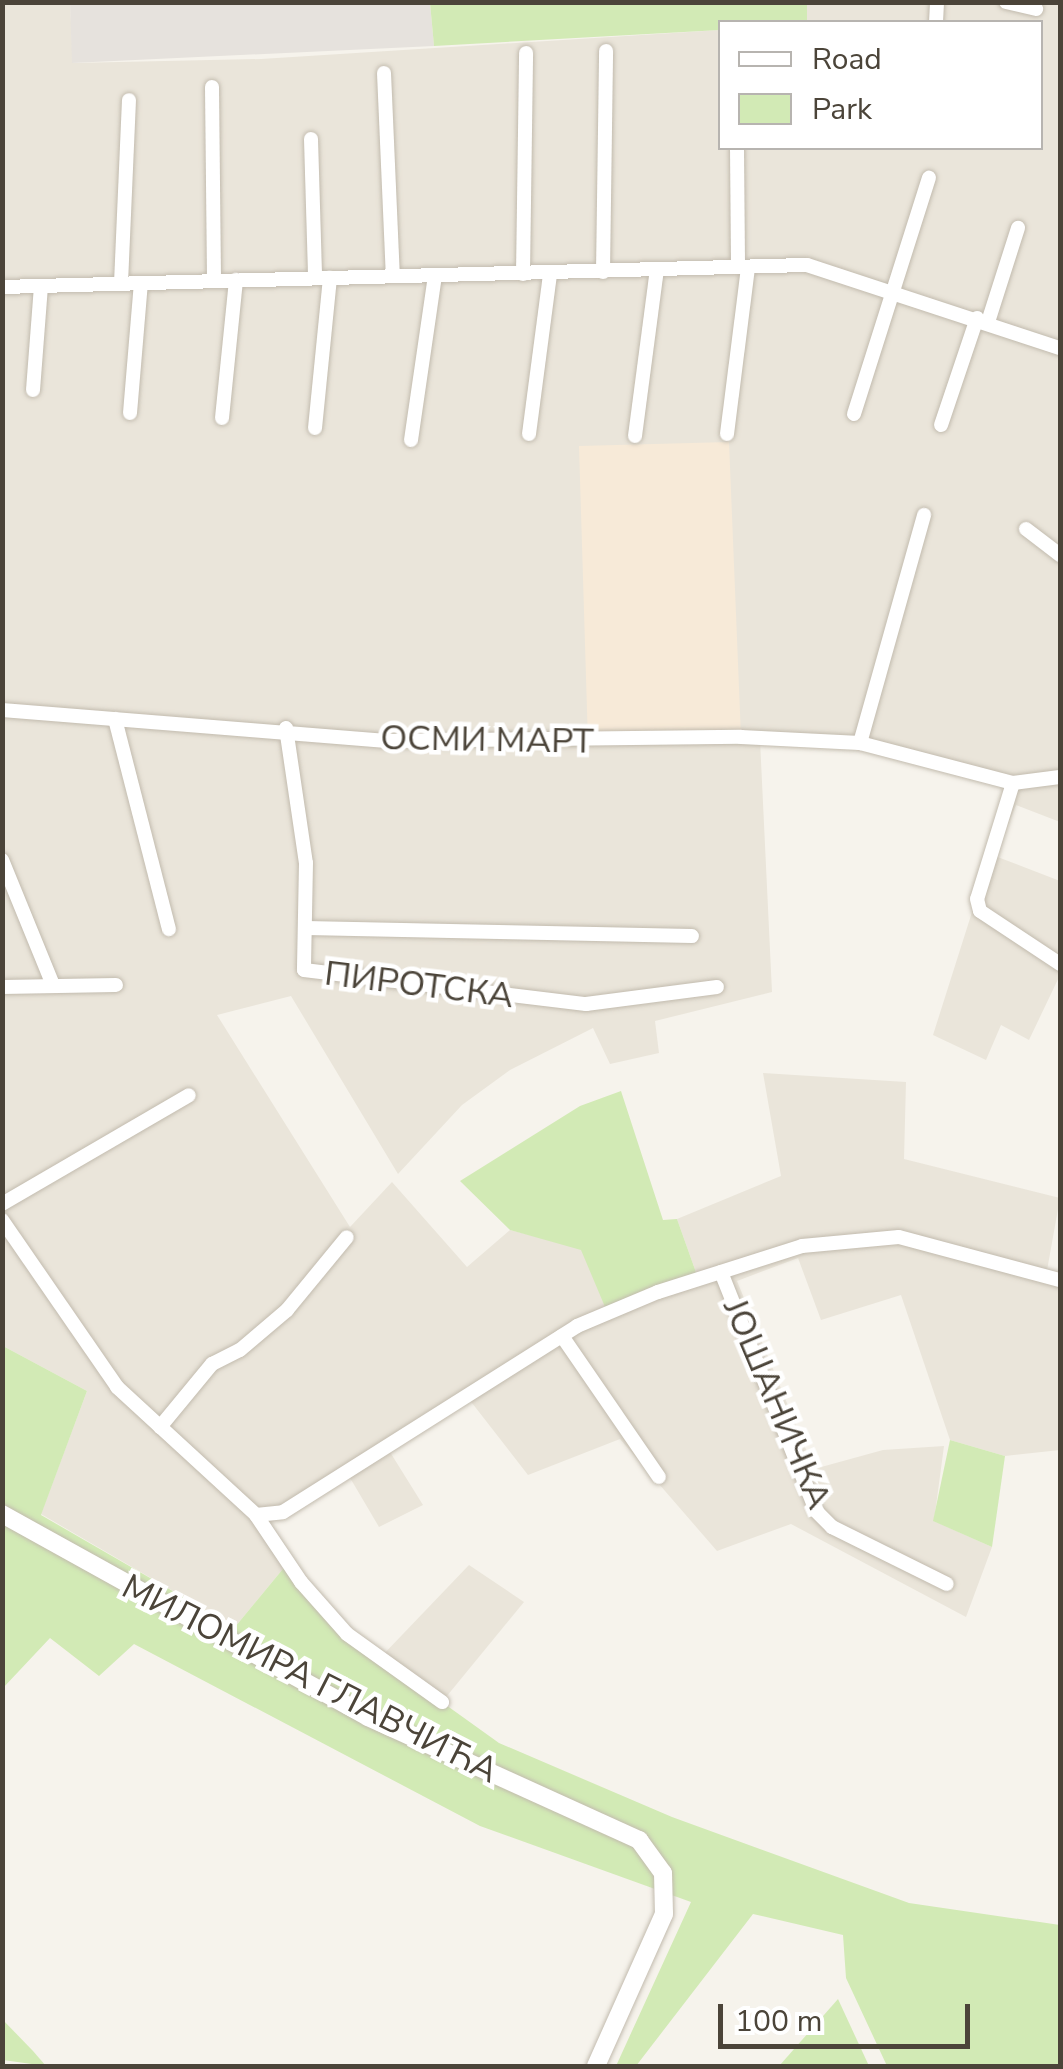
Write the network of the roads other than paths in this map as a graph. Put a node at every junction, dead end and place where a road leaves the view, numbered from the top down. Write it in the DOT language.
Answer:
graph roads {
  1 [pos="1006,2"];
  2 [pos="1036,10"];
  3 [pos="606,50"];
  4 [pos="526,53"];
  5 [pos="384,73"];
  6 [pos="212,87"];
  7 [pos="129,100"];
  8 [pos="310,139"];
  9 [pos="737,150"];
  10 [pos="928,178"];
  11 [pos="1018,228"];
  12 [pos="743,268"];
  13 [pos="657,270"];
  14 [pos="602,272"];
  15 [pos="523,274"];
  16 [pos="550,274"];
  17 [pos="393,276"];
  18 [pos="435,276"];
  19 [pos="322,278"];
  20 [pos="214,280"];
  21 [pos="236,280"];
  22 [pos="141,283"];
  23 [pos="121,284"];
  24 [pos="41,286"];
  25 [pos="2,287"];
  26 [pos="894,290"];
  27 [pos="982,320"];
  28 [pos="1060,348"];
  29 [pos="33,390"];
  30 [pos="130,413"];
  31 [pos="854,414"];
  32 [pos="222,418"];
  33 [pos="940,425"];
  34 [pos="315,428"];
  35 [pos="529,434"];
  36 [pos="727,434"];
  37 [pos="634,436"];
  38 [pos="411,440"];
  39 [pos="924,515"];
  40 [pos="1026,530"];
  41 [pos="1060,555"];
  42 [pos="2,710"];
  43 [pos="115,719"];
  44 [pos="286,728"];
  45 [pos="860,743"];
  46 [pos="1060,777"];
  47 [pos="1013,783"];
  48 [pos="2,860"];
  49 [pos="306,928"];
  50 [pos="169,929"];
  51 [pos="692,936"];
  52 [pos="1060,964"];
  53 [pos="53,985"];
  54 [pos="116,985"];
  55 [pos="2,987"];
  56 [pos="718,987"];
  57 [pos="189,1095"];
  58 [pos="2,1204"];
  59 [pos="2,1220"];
  60 [pos="347,1237"];
  61 [pos="721,1272"];
  62 [pos="1060,1280"];
  63 [pos="562,1336"];
  64 [pos="160,1426"];
  65 [pos="659,1477"];
  66 [pos="2,1514"];
  67 [pos="256,1515"];
  68 [pos="946,1584"];
  69 [pos="442,1702"];
  70 [pos="596,2066"];
  1 -- 2 [label="street"];
  3 -- 14 [label="street"];
  4 -- 15 [label="street"];
  5 -- 17 [label="street"];
  6 -- 20 [label="street"];
  7 -- 23 [label="street"];
  8 -- 19 [label="street"];
  9 -- 12 [label="street"];
  10 -- 26 [label="street"];
  11 -- 27 [label="street"];
  12 -- 13 [label="street"];
  12 -- 26 [label="street"];
  12 -- 36 [label="street"];
  13 -- 14 [label="street"];
  13 -- 37 [label="street"];
  14 -- 16 [label="street"];
  15 -- 16 [label="street"];
  15 -- 18 [label="street"];
  16 -- 35 [label="street"];
  17 -- 18 [label="street"];
  17 -- 19 [label="street"];
  18 -- 38 [label="street"];
  19 -- 21 [label="street"];
  19 -- 34 [label="street"];
  20 -- 21 [label="street"];
  20 -- 22 [label="street"];
  21 -- 32 [label="street"];
  22 -- 23 [label="street"];
  22 -- 30 [label="street"];
  23 -- 24 [label="street"];
  24 -- 25 [label="street"];
  24 -- 29 [label="street"];
  26 -- 27 [label="street"];
  26 -- 31 [label="street"];
  27 -- 28 [label="street"];
  27 -- 33 [label="street"];
  39 -- 45 [label="street"];
  40 -- 41 [label="street"];
  42 -- 43 [label="street, ОСМИ МАРТ"];
  43 -- 44 [label="street, ОСМИ МАРТ"];
  43 -- 50 [label="street"];
  44 -- 45 [label="street, ОСМИ МАРТ"];
  44 -- 49 [label="street, ПИРОТСКА"];
  45 -- 47 [label="street, ОСМИ МАРТ"];
  46 -- 47 [label="street, ОСМИ МАРТ"];
  47 -- 52 [label="street"];
  48 -- 53 [label="street"];
  49 -- 51 [label="street"];
  49 -- 56 [label="street, ПИРОТСКА"];
  53 -- 54 [label="street"];
  53 -- 55 [label="street"];
  57 -- 58 [label="street"];
  59 -- 64 [label="street"];
  60 -- 64 [label="street"];
  61 -- 62 [label="street, ЈОШАНИЧКА"];
  61 -- 63 [label="street, ЈОШАНИЧКА"];
  61 -- 68 [label="street, ЈОШАНИЧКА"];
  63 -- 65 [label="street"];
  63 -- 67 [label="street, ЈОШАНИЧКА"];
  64 -- 67 [label="street"];
  66 -- 70 [label="street, МИЛОМИРА ГЛАВЧИЋА"];
  67 -- 69 [label="street"];
}
